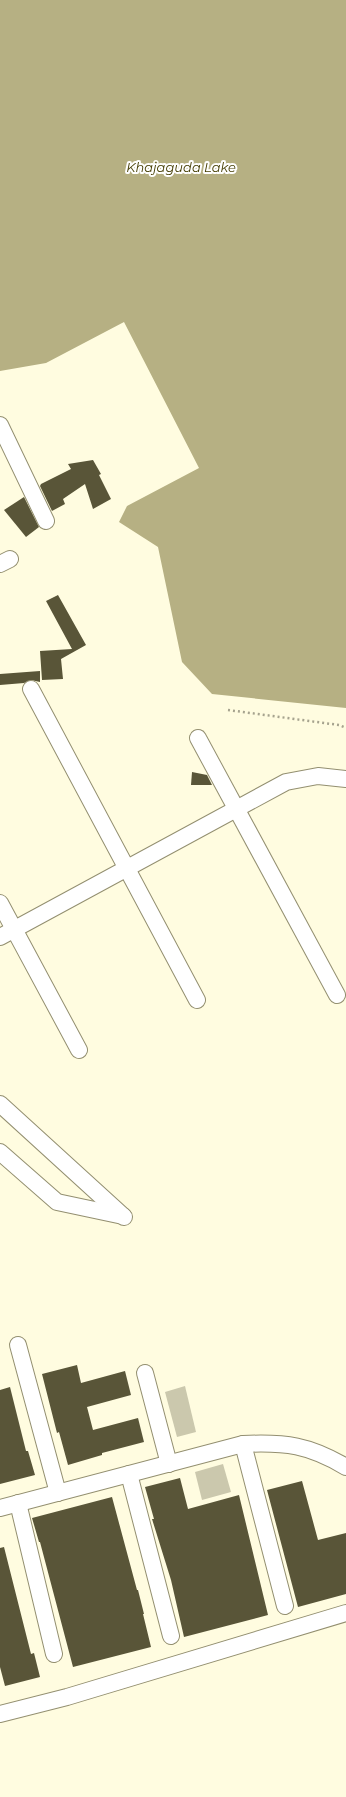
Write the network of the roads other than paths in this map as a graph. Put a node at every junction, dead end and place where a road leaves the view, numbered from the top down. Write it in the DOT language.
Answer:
graph roads {
  1 [pos="0,425"];
  2 [pos="46,521"];
  3 [pos="31,689"];
  4 [pos="198,738"];
  5 [pos="346,779"];
  6 [pos="236,809"];
  7 [pos="127,868"];
  8 [pos="0,903"];
  9 [pos="14,929"];
  10 [pos="0,937"];
  11 [pos="337,995"];
  12 [pos="197,1000"];
  13 [pos="79,1050"];
  14 [pos="0,1104"];
  15 [pos="0,1152"];
  16 [pos="18,1345"];
  17 [pos="145,1373"];
  18 [pos="243,1444"];
  19 [pos="169,1464"];
  20 [pos="346,1467"];
  21 [pos="129,1474"];
  22 [pos="58,1493"];
  23 [pos="18,1503"];
  24 [pos="0,1508"];
  25 [pos="285,1606"];
  26 [pos="346,1613"];
  27 [pos="346,1622"];
  28 [pos="171,1636"];
  29 [pos="54,1654"];
  30 [pos="0,1714"];
  31 [pos="0,1722"];
  1 -- 2 [label="street"];
  3 -- 7 [label="street"];
  4 -- 6 [label="street"];
  5 -- 6 [label="street"];
  6 -- 7 [label="street"];
  6 -- 11 [label="street"];
  7 -- 9 [label="street"];
  7 -- 12 [label="street"];
  8 -- 9 [label="street"];
  9 -- 10 [label="street"];
  9 -- 13 [label="street"];
  14 -- 15 [label="street"];
  16 -- 22 [label="street"];
  17 -- 19 [label="street"];
  18 -- 19 [label="street"];
  18 -- 20 [label="street"];
  18 -- 25 [label="street"];
  19 -- 21 [label="street"];
  21 -- 22 [label="street"];
  21 -- 28 [label="street"];
  22 -- 23 [label="street"];
  23 -- 24 [label="street"];
  23 -- 29 [label="street"];
  26 -- 30 [label="street"];
  27 -- 31 [label="street"];
}
